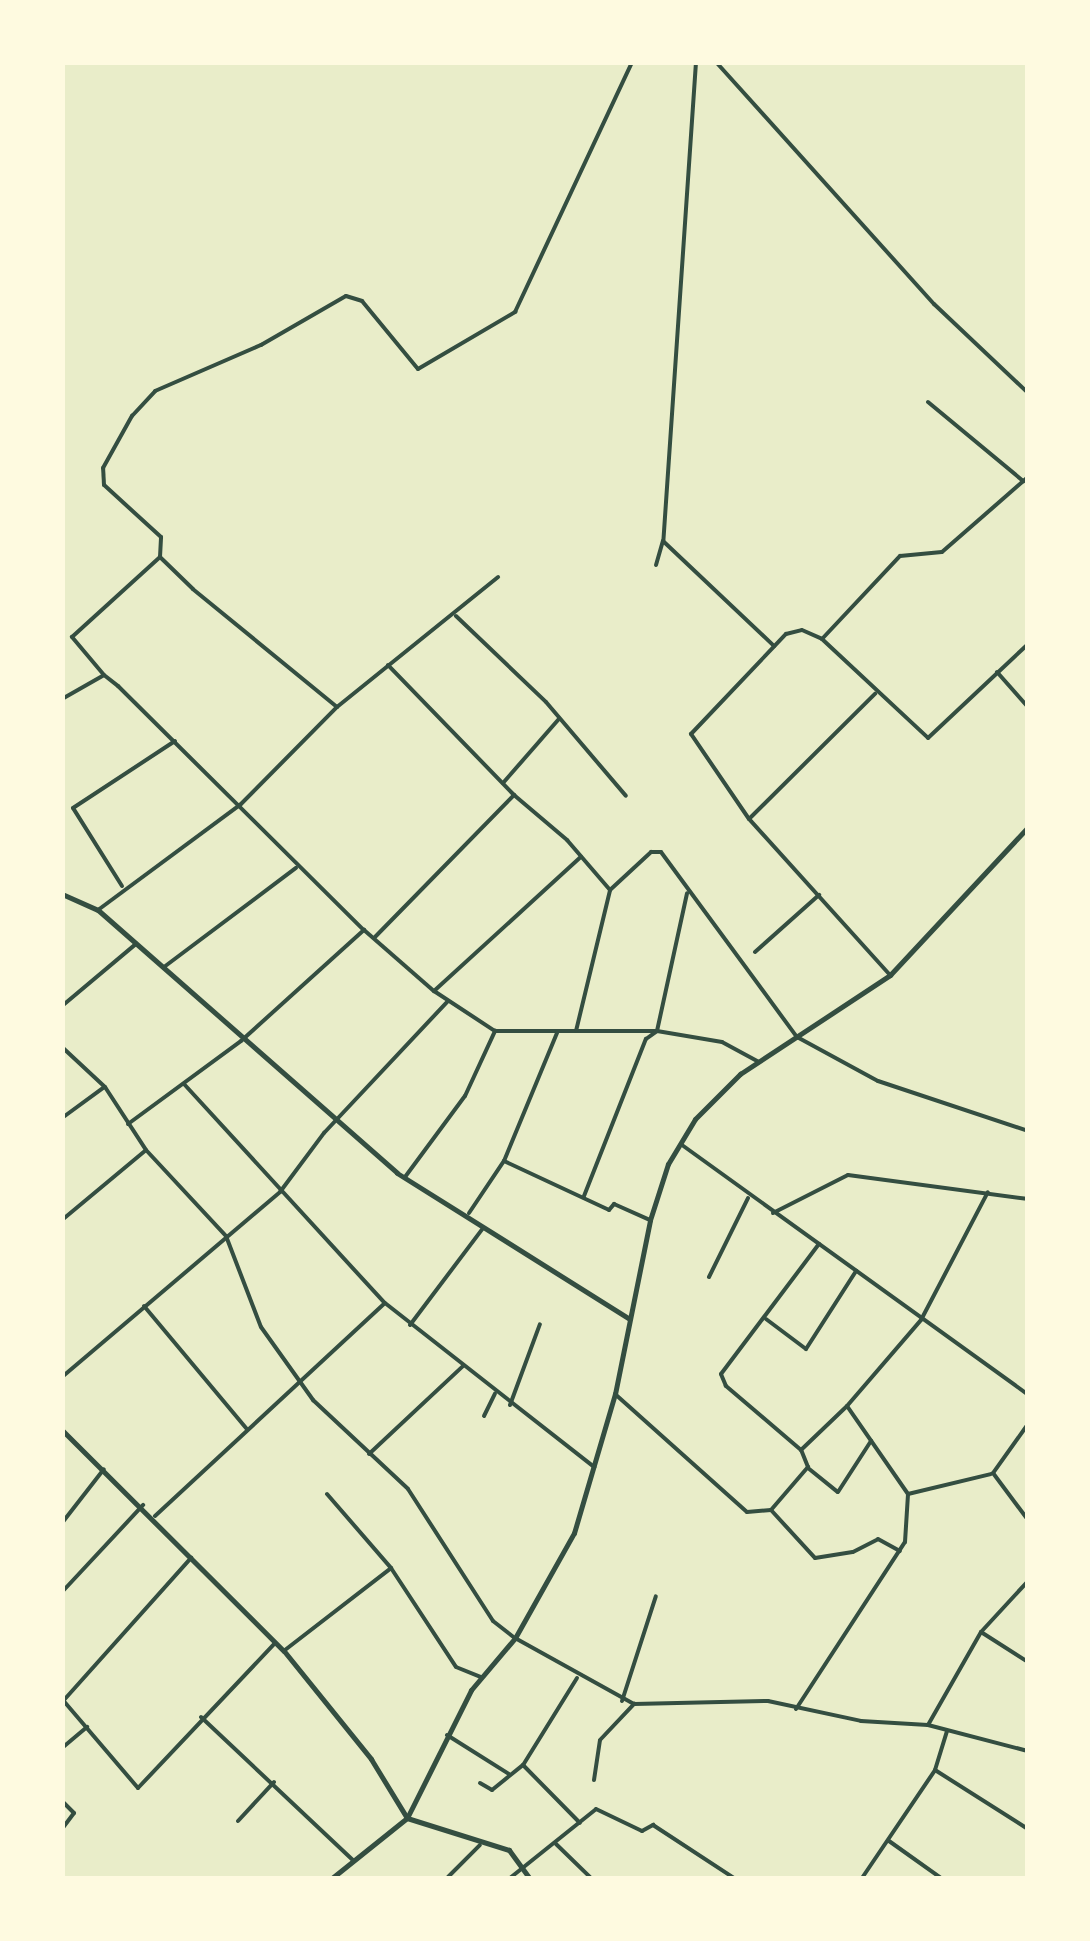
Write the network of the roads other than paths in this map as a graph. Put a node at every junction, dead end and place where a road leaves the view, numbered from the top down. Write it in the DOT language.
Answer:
graph roads {
  1 [pos="632,62"];
  2 [pos="696,62"];
  3 [pos="716,62"];
  4 [pos="1028,393"];
  5 [pos="928,402"];
  6 [pos="1025,479"];
  7 [pos="663,541"];
  8 [pos="160,557"];
  9 [pos="656,565"];
  10 [pos="498,577"];
  11 [pos="456,616"];
  12 [pos="822,638"];
  13 [pos="1028,644"];
  14 [pos="774,646"];
  15 [pos="388,665"];
  16 [pos="997,672"];
  17 [pos="104,675"];
  18 [pos="875,694"];
  19 [pos="62,699"];
  20 [pos="336,707"];
  21 [pos="1028,708"];
  22 [pos="558,720"];
  23 [pos="176,741"];
  24 [pos="503,783"];
  25 [pos="514,795"];
  26 [pos="626,796"];
  27 [pos="240,805"];
  28 [pos="750,818"];
  29 [pos="1028,827"];
  30 [pos="581,858"];
  31 [pos="298,866"];
  32 [pos="122,886"];
  33 [pos="610,890"];
  34 [pos="62,894"];
  35 [pos="687,894"];
  36 [pos="819,894"];
  37 [pos="98,910"];
  38 [pos="364,930"];
  39 [pos="373,938"];
  40 [pos="136,944"];
  41 [pos="755,952"];
  42 [pos="164,967"];
  43 [pos="890,975"];
  44 [pos="434,991"];
  45 [pos="449,1000"];
  46 [pos="62,1006"];
  47 [pos="494,1032"];
  48 [pos="557,1032"];
  49 [pos="657,1032"];
  50 [pos="575,1033"];
  51 [pos="798,1037"];
  52 [pos="241,1041"];
  53 [pos="62,1046"];
  54 [pos="759,1062"];
  55 [pos="184,1084"];
  56 [pos="105,1087"];
  57 [pos="62,1118"];
  58 [pos="338,1119"];
  59 [pos="126,1125"];
  60 [pos="1028,1131"];
  61 [pos="682,1145"];
  62 [pos="146,1150"];
  63 [pos="504,1162"];
  64 [pos="404,1178"];
  65 [pos="280,1192"];
  66 [pos="988,1192"];
  67 [pos="584,1196"];
  68 [pos="748,1198"];
  69 [pos="1028,1199"];
  70 [pos="469,1212"];
  71 [pos="772,1214"];
  72 [pos="62,1220"];
  73 [pos="650,1220"];
  74 [pos="483,1228"];
  75 [pos="226,1236"];
  76 [pos="819,1244"];
  77 [pos="856,1271"];
  78 [pos="709,1277"];
  79 [pos="386,1303"];
  80 [pos="144,1306"];
  81 [pos="628,1318"];
  82 [pos="766,1318"];
  83 [pos="921,1320"];
  84 [pos="540,1324"];
  85 [pos="410,1326"];
  86 [pos="463,1366"];
  87 [pos="62,1377"];
  88 [pos="301,1382"];
  89 [pos="495,1393"];
  90 [pos="614,1394"];
  91 [pos="1028,1395"];
  92 [pos="510,1406"];
  93 [pos="846,1406"];
  94 [pos="484,1416"];
  95 [pos="1028,1424"];
  96 [pos="247,1429"];
  97 [pos="62,1430"];
  98 [pos="871,1441"];
  99 [pos="801,1450"];
  100 [pos="369,1454"];
  101 [pos="594,1467"];
  102 [pos="808,1467"];
  103 [pos="104,1468"];
  104 [pos="993,1473"];
  105 [pos="327,1494"];
  106 [pos="908,1494"];
  107 [pos="144,1504"];
  108 [pos="771,1510"];
  109 [pos="155,1516"];
  110 [pos="1028,1520"];
  111 [pos="62,1523"];
  112 [pos="901,1552"];
  113 [pos="192,1557"];
  114 [pos="391,1568"];
  115 [pos="1028,1581"];
  116 [pos="62,1592"];
  117 [pos="656,1596"];
  118 [pos="981,1632"];
  119 [pos="515,1638"];
  120 [pos="275,1643"];
  121 [pos="284,1651"];
  122 [pos="1028,1662"];
  123 [pos="481,1678"];
  124 [pos="578,1678"];
  125 [pos="63,1700"];
  126 [pos="622,1701"];
  127 [pos="634,1704"];
  128 [pos="796,1709"];
  129 [pos="201,1717"];
  130 [pos="928,1724"];
  131 [pos="87,1727"];
  132 [pos="947,1731"];
  133 [pos="447,1734"];
  134 [pos="62,1748"];
  135 [pos="1028,1751"];
  136 [pos="523,1765"];
  137 [pos="935,1770"];
  138 [pos="509,1774"];
  139 [pos="594,1780"];
  140 [pos="274,1782"];
  141 [pos="480,1783"];
  142 [pos="62,1802"];
  143 [pos="406,1818"];
  144 [pos="238,1821"];
  145 [pos="580,1822"];
  146 [pos="62,1829"];
  147 [pos="1028,1829"];
  148 [pos="889,1841"];
  149 [pos="556,1844"];
  150 [pos="480,1845"];
  151 [pos="354,1861"];
  152 [pos="523,1866"];
  153 [pos="448,1877"];
  154 [pos="332,1878"];
  155 [pos="510,1878"];
  156 [pos="529,1878"];
  157 [pos="591,1878"];
  158 [pos="734,1878"];
  159 [pos="862,1878"];
  160 [pos="940,1878"];
  1 -- 8 [label="street"];
  2 -- 7 [label="street"];
  3 -- 4 [label="street"];
  5 -- 6 [label="street"];
  6 -- 12 [label="street"];
  7 -- 9 [label="street"];
  7 -- 14 [label="street"];
  8 -- 17 [label="street"];
  8 -- 20 [label="street"];
  10 -- 11 [label="street"];
  11 -- 15 [label="street"];
  11 -- 22 [label="street"];
  12 -- 14 [label="street"];
  12 -- 18 [label="street"];
  13 -- 16 [label="street"];
  14 -- 28 [label="street"];
  15 -- 20 [label="street"];
  15 -- 24 [label="street"];
  16 -- 18 [label="street"];
  16 -- 21 [label="street"];
  17 -- 19 [label="street"];
  17 -- 23 [label="street"];
  18 -- 28 [label="street"];
  20 -- 27 [label="street"];
  22 -- 24 [label="street"];
  22 -- 26 [label="street"];
  23 -- 27 [label="street"];
  23 -- 32 [label="street"];
  24 -- 25 [label="street"];
  25 -- 30 [label="street"];
  25 -- 39 [label="street"];
  27 -- 31 [label="street"];
  27 -- 32 [label="street"];
  28 -- 36 [label="street"];
  29 -- 43 [label="street"];
  30 -- 33 [label="street"];
  30 -- 44 [label="street"];
  31 -- 38 [label="street"];
  31 -- 42 [label="street"];
  32 -- 37 [label="street"];
  33 -- 35 [label="street"];
  33 -- 50 [label="street"];
  34 -- 37 [label="street"];
  35 -- 49 [label="street"];
  35 -- 51 [label="street"];
  36 -- 41 [label="street"];
  36 -- 43 [label="street"];
  37 -- 40 [label="street"];
  38 -- 39 [label="street"];
  38 -- 52 [label="street"];
  39 -- 44 [label="street"];
  40 -- 42 [label="street"];
  40 -- 46 [label="street"];
  42 -- 52 [label="street"];
  43 -- 51 [label="street"];
  44 -- 45 [label="street"];
  45 -- 47 [label="street"];
  45 -- 58 [label="street"];
  47 -- 48 [label="street"];
  47 -- 64 [label="street"];
  48 -- 50 [label="street"];
  48 -- 63 [label="street"];
  49 -- 50 [label="street"];
  49 -- 54 [label="street"];
  49 -- 67 [label="street"];
  51 -- 54 [label="street"];
  51 -- 60 [label="street"];
  52 -- 55 [label="street"];
  52 -- 58 [label="street"];
  53 -- 56 [label="street"];
  54 -- 61 [label="street"];
  55 -- 59 [label="street"];
  55 -- 65 [label="street"];
  56 -- 57 [label="street"];
  56 -- 59 [label="street"];
  58 -- 64 [label="street"];
  58 -- 65 [label="street"];
  59 -- 62 [label="street"];
  61 -- 68 [label="street"];
  61 -- 73 [label="street"];
  62 -- 72 [label="street"];
  62 -- 75 [label="street"];
  63 -- 67 [label="street"];
  63 -- 70 [label="street"];
  64 -- 70 [label="street"];
  65 -- 75 [label="street"];
  65 -- 79 [label="street"];
  66 -- 69 [label="street"];
  66 -- 71 [label="street"];
  66 -- 83 [label="street"];
  67 -- 73 [label="street"];
  68 -- 71 [label="street"];
  68 -- 78 [label="street"];
  70 -- 74 [label="street"];
  71 -- 76 [label="street"];
  73 -- 81 [label="street"];
  74 -- 81 [label="street"];
  74 -- 85 [label="street"];
  75 -- 80 [label="street"];
  75 -- 88 [label="street"];
  76 -- 77 [label="street"];
  76 -- 82 [label="street"];
  77 -- 82 [label="street"];
  77 -- 83 [label="street"];
  79 -- 85 [label="street"];
  79 -- 88 [label="street"];
  80 -- 87 [label="street"];
  80 -- 96 [label="street"];
  81 -- 90 [label="street"];
  82 -- 99 [label="street"];
  83 -- 91 [label="street"];
  83 -- 93 [label="street"];
  84 -- 92 [label="street"];
  85 -- 86 [label="street"];
  86 -- 89 [label="street"];
  86 -- 100 [label="street"];
  88 -- 96 [label="street"];
  88 -- 100 [label="street"];
  89 -- 92 [label="street"];
  89 -- 94 [label="street"];
  90 -- 101 [label="street"];
  90 -- 108 [label="street"];
  92 -- 101 [label="street"];
  93 -- 98 [label="street"];
  93 -- 99 [label="street"];
  95 -- 104 [label="street"];
  96 -- 109 [label="street"];
  97 -- 103 [label="street"];
  98 -- 102 [label="street"];
  98 -- 106 [label="street"];
  99 -- 102 [label="street"];
  100 -- 119 [label="street"];
  101 -- 119 [label="street"];
  102 -- 108 [label="street"];
  103 -- 107 [label="street"];
  103 -- 111 [label="street"];
  104 -- 106 [label="street"];
  104 -- 110 [label="street"];
  105 -- 114 [label="street"];
  106 -- 112 [label="street"];
  107 -- 109 [label="street"];
  107 -- 116 [label="street"];
  108 -- 112 [label="street"];
  109 -- 113 [label="street"];
  112 -- 128 [label="street"];
  113 -- 120 [label="street"];
  113 -- 125 [label="street"];
  114 -- 121 [label="street"];
  114 -- 123 [label="street"];
  115 -- 118 [label="street"];
  117 -- 126 [label="street"];
  118 -- 122 [label="street"];
  118 -- 130 [label="street"];
  119 -- 123 [label="street"];
  119 -- 124 [label="street"];
  120 -- 121 [label="street"];
  120 -- 129 [label="street"];
  121 -- 143 [label="street"];
  123 -- 133 [label="street"];
  124 -- 126 [label="street"];
  124 -- 136 [label="street"];
  125 -- 131 [label="street"];
  126 -- 127 [label="street"];
  127 -- 128 [label="street"];
  127 -- 139 [label="street"];
  128 -- 130 [label="street"];
  129 -- 131 [label="street"];
  129 -- 140 [label="street"];
  130 -- 132 [label="street"];
  131 -- 134 [label="street"];
  132 -- 135 [label="street"];
  132 -- 137 [label="street"];
  133 -- 138 [label="street"];
  133 -- 143 [label="street"];
  136 -- 138 [label="street"];
  136 -- 145 [label="street"];
  137 -- 147 [label="street"];
  137 -- 148 [label="street"];
  138 -- 141 [label="street"];
  140 -- 144 [label="street"];
  140 -- 151 [label="street"];
  142 -- 146 [label="street"];
  143 -- 150 [label="street"];
  143 -- 151 [label="street"];
  145 -- 149 [label="street"];
  145 -- 158 [label="street"];
  148 -- 159 [label="street"];
  148 -- 160 [label="street"];
  149 -- 152 [label="street"];
  149 -- 157 [label="street"];
  150 -- 152 [label="street"];
  150 -- 153 [label="street"];
  151 -- 154 [label="street"];
  152 -- 155 [label="street"];
  152 -- 156 [label="street"];
}
